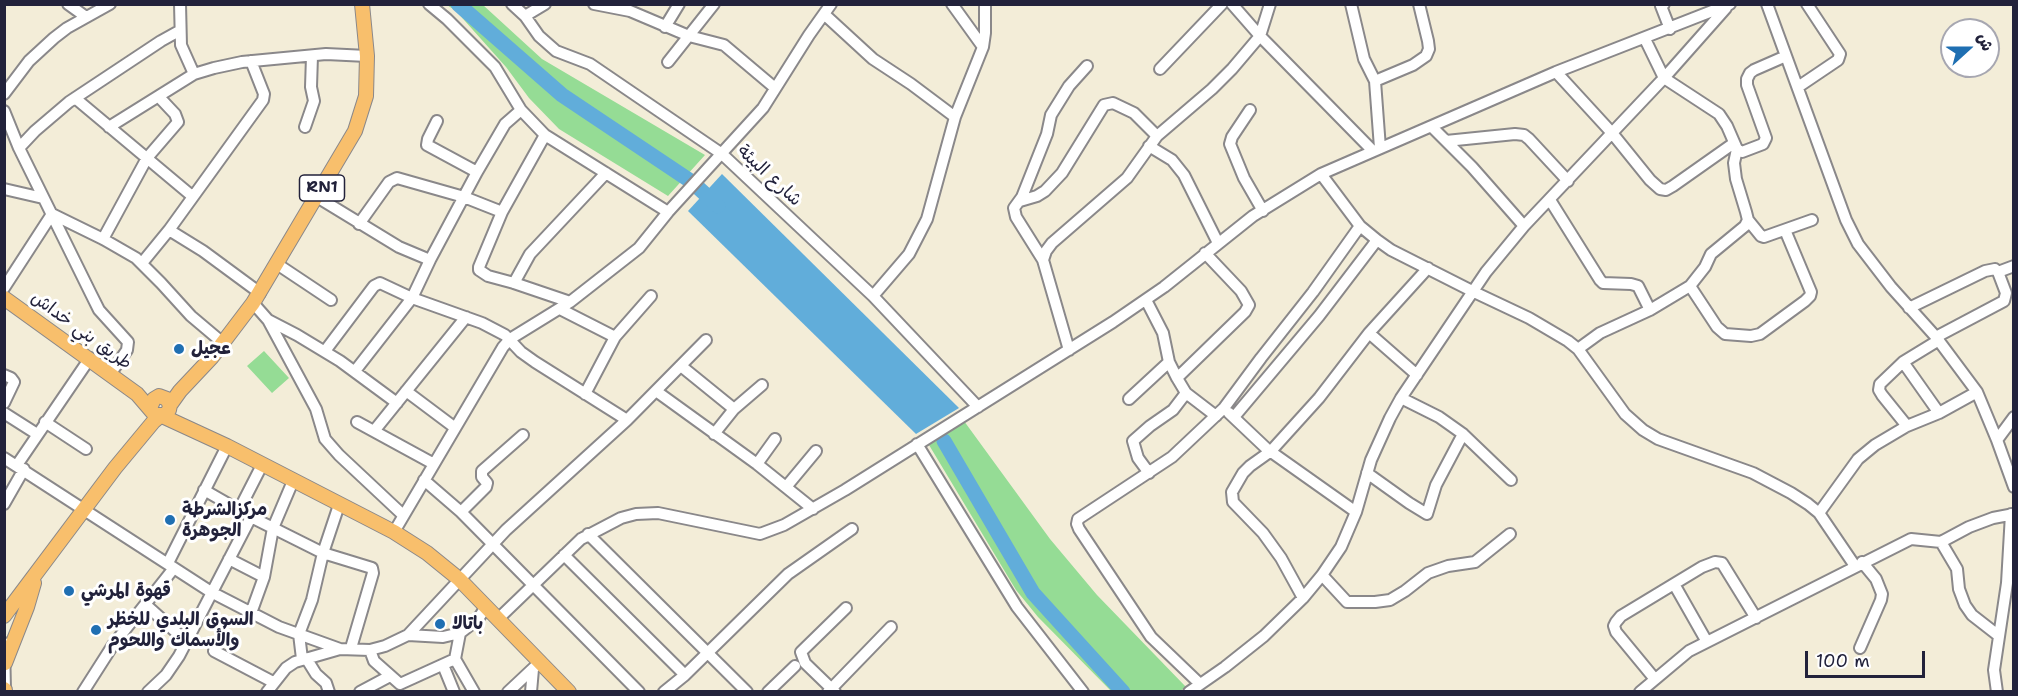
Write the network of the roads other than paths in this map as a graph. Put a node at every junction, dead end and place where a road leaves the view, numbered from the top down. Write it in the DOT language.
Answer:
graph roads {
  1 [pos="68,4"];
  2 [pos="110,4"];
  3 [pos="180,4"];
  4 [pos="362,4"];
  5 [pos="429,4"];
  6 [pos="512,4"];
  7 [pos="545,4"];
  8 [pos="594,4"];
  9 [pos="679,4"];
  10 [pos="714,4"];
  11 [pos="952,4"];
  12 [pos="985,4"];
  13 [pos="1222,4"];
  14 [pos="1233,4"];
  15 [pos="1270,4"];
  16 [pos="1351,4"];
  17 [pos="1419,4"];
  18 [pos="1767,4"];
  19 [pos="1807,4"];
  20 [pos="1662,5"];
  21 [pos="1729,5"];
  22 [pos="827,9"];
  23 [pos="525,16"];
  24 [pos="86,17"];
  25 [pos="665,27"];
  26 [pos="1670,29"];
  27 [pos="179,31"];
  28 [pos="689,36"];
  29 [pos="1260,36"];
  30 [pos="1645,39"];
  31 [pos="983,47"];
  32 [pos="312,56"];
  33 [pos="367,56"];
  34 [pos="1786,56"];
  35 [pos="251,61"];
  36 [pos="668,62"];
  37 [pos="1087,66"];
  38 [pos="1160,69"];
  39 [pos="1556,72"];
  40 [pos="194,74"];
  41 [pos="1664,78"];
  42 [pos="1375,81"];
  43 [pos="1798,87"];
  44 [pos="775,88"];
  45 [pos="4,94"];
  46 [pos="159,97"];
  47 [pos="75,98"];
  48 [pos="521,110"];
  49 [pos="1250,110"];
  50 [pos="4,111"];
  51 [pos="955,117"];
  52 [pos="437,121"];
  53 [pos="109,127"];
  54 [pos="305,127"];
  55 [pos="1432,127"];
  56 [pos="1612,133"];
  57 [pos="545,135"];
  58 [pos="1157,135"];
  59 [pos="1446,141"];
  60 [pos="1149,146"];
  61 [pos="1735,146"];
  62 [pos="19,148"];
  63 [pos="1377,150"];
  64 [pos="722,154"];
  65 [pos="147,158"];
  66 [pos="477,172"];
  67 [pos="606,173"];
  68 [pos="1321,174"];
  69 [pos="1568,181"];
  70 [pos="4,189"];
  71 [pos="192,196"];
  72 [pos="317,197"];
  73 [pos="464,197"];
  74 [pos="43,198"];
  75 [pos="1551,200"];
  76 [pos="1020,201"];
  77 [pos="1263,210"];
  78 [pos="502,212"];
  79 [pos="668,212"];
  80 [pos="52,214"];
  81 [pos="1748,220"];
  82 [pos="1812,220"];
  83 [pos="359,224"];
  84 [pos="1360,226"];
  85 [pos="1524,226"];
  86 [pos="169,230"];
  87 [pos="1785,230"];
  88 [pos="103,239"];
  89 [pos="1377,240"];
  90 [pos="1218,243"];
  91 [pos="1205,253"];
  92 [pos="430,260"];
  93 [pos="1043,260"];
  94 [pos="142,263"];
  95 [pos="277,264"];
  96 [pos="2013,266"];
  97 [pos="1428,268"];
  98 [pos="1998,272"];
  99 [pos="514,283"];
  100 [pos="1690,286"];
  101 [pos="4,288"];
  102 [pos="1473,292"];
  103 [pos="651,296"];
  104 [pos="873,296"];
  105 [pos="4,298"];
  106 [pos="256,298"];
  107 [pos="412,298"];
  108 [pos="331,300"];
  109 [pos="1146,300"];
  110 [pos="570,302"];
  111 [pos="1909,308"];
  112 [pos="560,309"];
  113 [pos="1650,310"];
  114 [pos="466,317"];
  115 [pos="268,320"];
  116 [pos="1369,333"];
  117 [pos="615,338"];
  118 [pos="1937,338"];
  119 [pos="510,339"];
  120 [pos="706,340"];
  121 [pos="220,347"];
  122 [pos="1069,350"];
  123 [pos="1578,350"];
  124 [pos="325,351"];
  125 [pos="90,358"];
  126 [pos="1168,362"];
  127 [pos="1903,362"];
  128 [pos="681,366"];
  129 [pos="355,371"];
  130 [pos="111,373"];
  131 [pos="4,375"];
  132 [pos="1417,375"];
  133 [pos="1177,378"];
  134 [pos="762,385"];
  135 [pos="406,391"];
  136 [pos="656,391"];
  137 [pos="1977,392"];
  138 [pos="1186,393"];
  139 [pos="585,394"];
  140 [pos="1401,398"];
  141 [pos="1129,399"];
  142 [pos="4,403"];
  143 [pos="397,403"];
  144 [pos="160,406"];
  145 [pos="978,406"];
  146 [pos="734,409"];
  147 [pos="4,412"];
  148 [pos="1220,412"];
  149 [pos="1939,413"];
  150 [pos="1234,417"];
  151 [pos="2013,417"];
  152 [pos="627,420"];
  153 [pos="45,422"];
  154 [pos="357,422"];
  155 [pos="1907,426"];
  156 [pos="454,427"];
  157 [pos="374,431"];
  158 [pos="37,434"];
  159 [pos="714,434"];
  160 [pos="1463,434"];
  161 [pos="523,435"];
  162 [pos="775,439"];
  163 [pos="1997,440"];
  164 [pos="917,444"];
  165 [pos="227,447"];
  166 [pos="86,449"];
  167 [pos="816,451"];
  168 [pos="1271,451"];
  169 [pos="4,458"];
  170 [pos="434,464"];
  171 [pos="756,464"];
  172 [pos="262,465"];
  173 [pos="20,467"];
  174 [pos="1149,473"];
  175 [pos="1367,473"];
  176 [pos="424,480"];
  177 [pos="1511,480"];
  178 [pos="294,481"];
  179 [pos="2013,486"];
  180 [pos="786,487"];
  181 [pos="204,490"];
  182 [pos="4,504"];
  183 [pos="339,505"];
  184 [pos="85,509"];
  185 [pos="813,509"];
  186 [pos="239,510"];
  187 [pos="461,512"];
  188 [pos="1356,512"];
  189 [pos="1819,513"];
  190 [pos="2012,514"];
  191 [pos="403,515"];
  192 [pos="251,517"];
  193 [pos="273,528"];
  194 [pos="852,529"];
  195 [pos="394,532"];
  196 [pos="588,534"];
  197 [pos="1510,534"];
  198 [pos="1941,542"];
  199 [pos="493,544"];
  200 [pos="323,553"];
  201 [pos="564,555"];
  202 [pos="229,559"];
  203 [pos="1859,564"];
  204 [pos="171,566"];
  205 [pos="36,575"];
  206 [pos="1322,576"];
  207 [pos="264,577"];
  208 [pos="459,579"];
  209 [pos="1674,584"];
  210 [pos="532,585"];
  211 [pos="212,592"];
  212 [pos="1303,598"];
  213 [pos="146,605"];
  214 [pos="486,608"];
  215 [pos="846,608"];
  216 [pos="251,613"];
  217 [pos="4,616"];
  218 [pos="1756,618"];
  219 [pos="498,619"];
  220 [pos="891,627"];
  221 [pos="460,633"];
  222 [pos="299,634"];
  223 [pos="408,635"];
  224 [pos="1999,636"];
  225 [pos="186,641"];
  226 [pos="1707,642"];
  227 [pos="4,643"];
  228 [pos="351,648"];
  229 [pos="1860,648"];
  230 [pos="340,649"];
  231 [pos="370,650"];
  232 [pos="214,651"];
  233 [pos="708,652"];
  234 [pos="304,659"];
  235 [pos="455,659"];
  236 [pos="5,663"];
  237 [pos="443,665"];
  238 [pos="537,666"];
  239 [pos="795,666"];
  240 [pos="685,675"];
  241 [pos="390,676"];
  242 [pos="1654,678"];
  243 [pos="1200,684"];
  244 [pos="270,687"];
  245 [pos="401,688"];
  246 [pos="5,689"];
  247 [pos="831,690"];
  248 [pos="83,692"];
  249 [pos="148,692"];
  250 [pos="329,692"];
  251 [pos="360,692"];
  252 [pos="454,692"];
  253 [pos="474,692"];
  254 [pos="508,692"];
  255 [pos="531,692"];
  256 [pos="569,692"];
  257 [pos="639,692"];
  258 [pos="664,692"];
  259 [pos="747,692"];
  260 [pos="768,692"];
  261 [pos="1083,692"];
  262 [pos="1189,692"];
  263 [pos="1640,692"];
  264 [pos="1997,692"];
  1 -- 24 [label="street"];
  2 -- 24 [label="street"];
  3 -- 27 [label="street"];
  4 -- 33 [label="main road, RN1"];
  5 -- 48 [label="street"];
  6 -- 23 [label="street, شارع البيئة"];
  7 -- 23 [label="street"];
  8 -- 25 [label="street"];
  9 -- 25 [label="street"];
  10 -- 28 [label="street"];
  11 -- 31 [label="street"];
  12 -- 31 [label="street"];
  13 -- 38 [label="street"];
  14 -- 29 [label="street"];
  15 -- 29 [label="street"];
  16 -- 42 [label="street"];
  17 -- 42 [label="street"];
  18 -- 34 [label="street"];
  19 -- 43 [label="street"];
  20 -- 26 [label="street"];
  21 -- 26 [label="street"];
  21 -- 41 [label="street"];
  22 -- 44 [label="street"];
  22 -- 51 [label="street"];
  23 -- 64 [label="street, شارع البيئة"];
  24 -- 45 [label="street"];
  25 -- 28 [label="street"];
  26 -- 30 [label="street"];
  27 -- 40 [label="street"];
  27 -- 47 [label="street"];
  28 -- 36 [label="street"];
  28 -- 44 [label="street"];
  29 -- 58 [label="street"];
  29 -- 63 [label="street"];
  30 -- 39 [label="street"];
  30 -- 41 [label="street"];
  31 -- 51 [label="street"];
  32 -- 33 [label="street"];
  32 -- 35 [label="street"];
  32 -- 54 [label="street"];
  33 -- 72 [label="main road, RN1"];
  34 -- 43 [label="street"];
  34 -- 61 [label="street"];
  35 -- 40 [label="street"];
  35 -- 71 [label="street"];
  37 -- 76 [label="street"];
  39 -- 55 [label="street"];
  39 -- 56 [label="street"];
  40 -- 46 [label="street"];
  41 -- 56 [label="street"];
  41 -- 61 [label="street"];
  42 -- 63 [label="street"];
  43 -- 111 [label="street"];
  44 -- 64 [label="street"];
  46 -- 53 [label="street"];
  46 -- 65 [label="street"];
  47 -- 53 [label="street"];
  47 -- 62 [label="street"];
  48 -- 57 [label="street"];
  48 -- 66 [label="street"];
  49 -- 77 [label="street"];
  50 -- 62 [label="street"];
  51 -- 104 [label="street"];
  52 -- 66 [label="street"];
  53 -- 65 [label="street"];
  55 -- 59 [label="street"];
  55 -- 63 [label="street"];
  56 -- 61 [label="street"];
  56 -- 69 [label="street"];
  57 -- 67 [label="street"];
  57 -- 78 [label="street"];
  58 -- 60 [label="street"];
  58 -- 76 [label="street"];
  59 -- 69 [label="street"];
  59 -- 85 [label="street"];
  60 -- 90 [label="street"];
  60 -- 93 [label="street"];
  61 -- 81 [label="street"];
  62 -- 74 [label="street"];
  63 -- 68 [label="street"];
  64 -- 79 [label="street"];
  64 -- 104 [label="street, شارع البيئة"];
  65 -- 71 [label="street"];
  65 -- 88 [label="street"];
  66 -- 73 [label="street"];
  67 -- 79 [label="street"];
  67 -- 99 [label="street"];
  68 -- 77 [label="street"];
  68 -- 84 [label="street"];
  69 -- 75 [label="street"];
  70 -- 74 [label="street"];
  71 -- 86 [label="street"];
  72 -- 83 [label="street"];
  72 -- 95 [label="main road, RN1"];
  73 -- 78 [label="street"];
  73 -- 83 [label="street"];
  73 -- 92 [label="street"];
  74 -- 80 [label="street"];
  75 -- 85 [label="street"];
  75 -- 113 [label="street"];
  76 -- 93 [label="street"];
  77 -- 90 [label="street"];
  78 -- 99 [label="street"];
  79 -- 110 [label="street"];
  80 -- 88 [label="street"];
  80 -- 101 [label="street"];
  80 -- 130 [label="street"];
  81 -- 87 [label="street"];
  81 -- 100 [label="street"];
  82 -- 87 [label="street"];
  83 -- 92 [label="street"];
  84 -- 89 [label="street"];
  84 -- 148 [label="street"];
  85 -- 102 [label="street"];
  86 -- 94 [label="street"];
  86 -- 106 [label="street"];
  87 -- 100 [label="street"];
  88 -- 94 [label="street"];
  89 -- 97 [label="street"];
  89 -- 150 [label="street"];
  90 -- 91 [label="street"];
  91 -- 109 [label="street"];
  91 -- 133 [label="street"];
  92 -- 107 [label="street"];
  93 -- 122 [label="street"];
  94 -- 121 [label="street"];
  95 -- 106 [label="main road, RN1"];
  95 -- 108 [label="street"];
  96 -- 98 [label="street"];
  97 -- 102 [label="street"];
  97 -- 116 [label="street"];
  98 -- 111 [label="street"];
  98 -- 118 [label="street"];
  99 -- 110 [label="street"];
  100 -- 113 [label="street"];
  102 -- 123 [label="street"];
  102 -- 132 [label="street"];
  103 -- 117 [label="street"];
  104 -- 145 [label="street, شارع البيئة"];
  105 -- 125 [label="main road, طريق بني خداش"];
  106 -- 115 [label="street"];
  106 -- 121 [label="main road, RN1"];
  107 -- 114 [label="street"];
  107 -- 124 [label="street"];
  107 -- 129 [label="street"];
  109 -- 122 [label="street"];
  109 -- 126 [label="street"];
  110 -- 112 [label="street"];
  111 -- 118 [label="street"];
  112 -- 117 [label="street"];
  112 -- 119 [label="street"];
  113 -- 123 [label="street"];
  114 -- 119 [label="street"];
  114 -- 135 [label="street"];
  115 -- 124 [label="street"];
  115 -- 191 [label="street"];
  116 -- 132 [label="street"];
  116 -- 168 [label="street"];
  117 -- 139 [label="street"];
  118 -- 127 [label="street"];
  118 -- 137 [label="street"];
  119 -- 139 [label="street"];
  119 -- 156 [label="street"];
  120 -- 128 [label="street"];
  121 -- 144 [label="main road, RN1"];
  122 -- 145 [label="street"];
  123 -- 189 [label="street"];
  124 -- 129 [label="street"];
  125 -- 130 [label="main road, طريق بني خداش"];
  125 -- 153 [label="street"];
  126 -- 133 [label="street"];
  126 -- 141 [label="street"];
  127 -- 149 [label="street"];
  127 -- 155 [label="street"];
  128 -- 136 [label="street"];
  128 -- 146 [label="street"];
  129 -- 143 [label="street"];
  130 -- 144 [label="main road, طريق بني خداش"];
  131 -- 142 [label="street"];
  132 -- 140 [label="street"];
  133 -- 138 [label="street"];
  134 -- 146 [label="street"];
  135 -- 143 [label="street"];
  135 -- 156 [label="street"];
  136 -- 152 [label="street"];
  136 -- 159 [label="street"];
  137 -- 149 [label="street"];
  137 -- 163 [label="street"];
  138 -- 148 [label="street"];
  138 -- 174 [label="street"];
  139 -- 152 [label="street"];
  140 -- 160 [label="street"];
  140 -- 175 [label="street"];
  143 -- 157 [label="street"];
  144 -- 165 [label="main road, طريق بني خداش"];
  144 -- 184 [label="main road, RN1"];
  145 -- 164 [label="street"];
  146 -- 159 [label="street"];
  147 -- 158 [label="street"];
  148 -- 150 [label="street"];
  148 -- 174 [label="street"];
  149 -- 155 [label="street"];
  150 -- 168 [label="street"];
  151 -- 163 [label="street"];
  152 -- 199 [label="street"];
  153 -- 158 [label="street"];
  153 -- 166 [label="street"];
  154 -- 157 [label="street"];
  155 -- 189 [label="street"];
  156 -- 170 [label="street"];
  157 -- 170 [label="street"];
  158 -- 173 [label="street"];
  159 -- 171 [label="street"];
  160 -- 175 [label="street"];
  160 -- 177 [label="street"];
  161 -- 187 [label="street"];
  162 -- 171 [label="street"];
  163 -- 179 [label="street"];
  164 -- 185 [label="street"];
  164 -- 261 [label="street"];
  165 -- 172 [label="main road"];
  165 -- 181 [label="street"];
  167 -- 180 [label="street"];
  168 -- 188 [label="street"];
  168 -- 212 [label="street"];
  169 -- 173 [label="street"];
  170 -- 176 [label="street"];
  171 -- 180 [label="street"];
  172 -- 178 [label="main road"];
  172 -- 186 [label="street"];
  173 -- 182 [label="street"];
  173 -- 184 [label="street"];
  174 -- 243 [label="street"];
  175 -- 188 [label="street"];
  176 -- 187 [label="street"];
  176 -- 191 [label="street"];
  178 -- 183 [label="main road"];
  178 -- 193 [label="street"];
  180 -- 185 [label="street"];
  181 -- 186 [label="street"];
  181 -- 204 [label="street"];
  183 -- 195 [label="main road"];
  183 -- 200 [label="street"];
  184 -- 204 [label="street"];
  184 -- 205 [label="main road, RN1"];
  185 -- 196 [label="street"];
  186 -- 192 [label="street"];
  187 -- 199 [label="street"];
  188 -- 206 [label="street"];
  189 -- 203 [label="street"];
  190 -- 198 [label="street"];
  190 -- 224 [label="street"];
  191 -- 195 [label="street"];
  192 -- 193 [label="street"];
  192 -- 202 [label="street"];
  193 -- 200 [label="street"];
  193 -- 207 [label="street"];
  194 -- 233 [label="street"];
  195 -- 208 [label="main road"];
  196 -- 201 [label="street"];
  196 -- 233 [label="street"];
  197 -- 206 [label="street"];
  198 -- 203 [label="street"];
  198 -- 224 [label="street"];
  199 -- 208 [label="street"];
  199 -- 210 [label="street"];
  200 -- 222 [label="street"];
  200 -- 228 [label="street"];
  201 -- 210 [label="street"];
  201 -- 240 [label="street"];
  202 -- 207 [label="street"];
  202 -- 211 [label="street"];
  203 -- 218 [label="street"];
  203 -- 229 [label="street"];
  204 -- 211 [label="street"];
  204 -- 213 [label="street"];
  205 -- 217 [label="main road, RN1"];
  205 -- 236 [label="main road"];
  206 -- 212 [label="street"];
  207 -- 216 [label="street"];
  208 -- 214 [label="main road"];
  208 -- 223 [label="street"];
  209 -- 218 [label="street"];
  209 -- 226 [label="street"];
  209 -- 242 [label="street"];
  210 -- 219 [label="street"];
  210 -- 257 [label="street"];
  211 -- 216 [label="street"];
  211 -- 225 [label="street"];
  212 -- 243 [label="street"];
  213 -- 225 [label="street"];
  213 -- 248 [label="street"];
  214 -- 219 [label="main road"];
  214 -- 221 [label="street"];
  215 -- 247 [label="street"];
  216 -- 222 [label="street"];
  218 -- 226 [label="street"];
  219 -- 238 [label="main road"];
  220 -- 247 [label="street"];
  221 -- 223 [label="street"];
  221 -- 235 [label="street"];
  222 -- 230 [label="street"];
  222 -- 234 [label="street"];
  223 -- 231 [label="street"];
  224 -- 264 [label="street"];
  225 -- 249 [label="street"];
  226 -- 242 [label="street"];
  227 -- 236 [label="street"];
  228 -- 230 [label="street"];
  228 -- 231 [label="street"];
  230 -- 234 [label="street"];
  231 -- 241 [label="street"];
  232 -- 244 [label="street"];
  233 -- 240 [label="street"];
  233 -- 259 [label="street"];
  234 -- 244 [label="street"];
  234 -- 250 [label="street"];
  235 -- 237 [label="street"];
  235 -- 253 [label="street"];
  236 -- 246 [label="street"];
  237 -- 245 [label="street"];
  237 -- 252 [label="street"];
  238 -- 254 [label="street"];
  238 -- 255 [label="street"];
  238 -- 256 [label="main road"];
  239 -- 260 [label="street"];
  240 -- 258 [label="street"];
  241 -- 245 [label="street"];
  241 -- 251 [label="street"];
  242 -- 263 [label="street"];
  243 -- 262 [label="street"];
}
